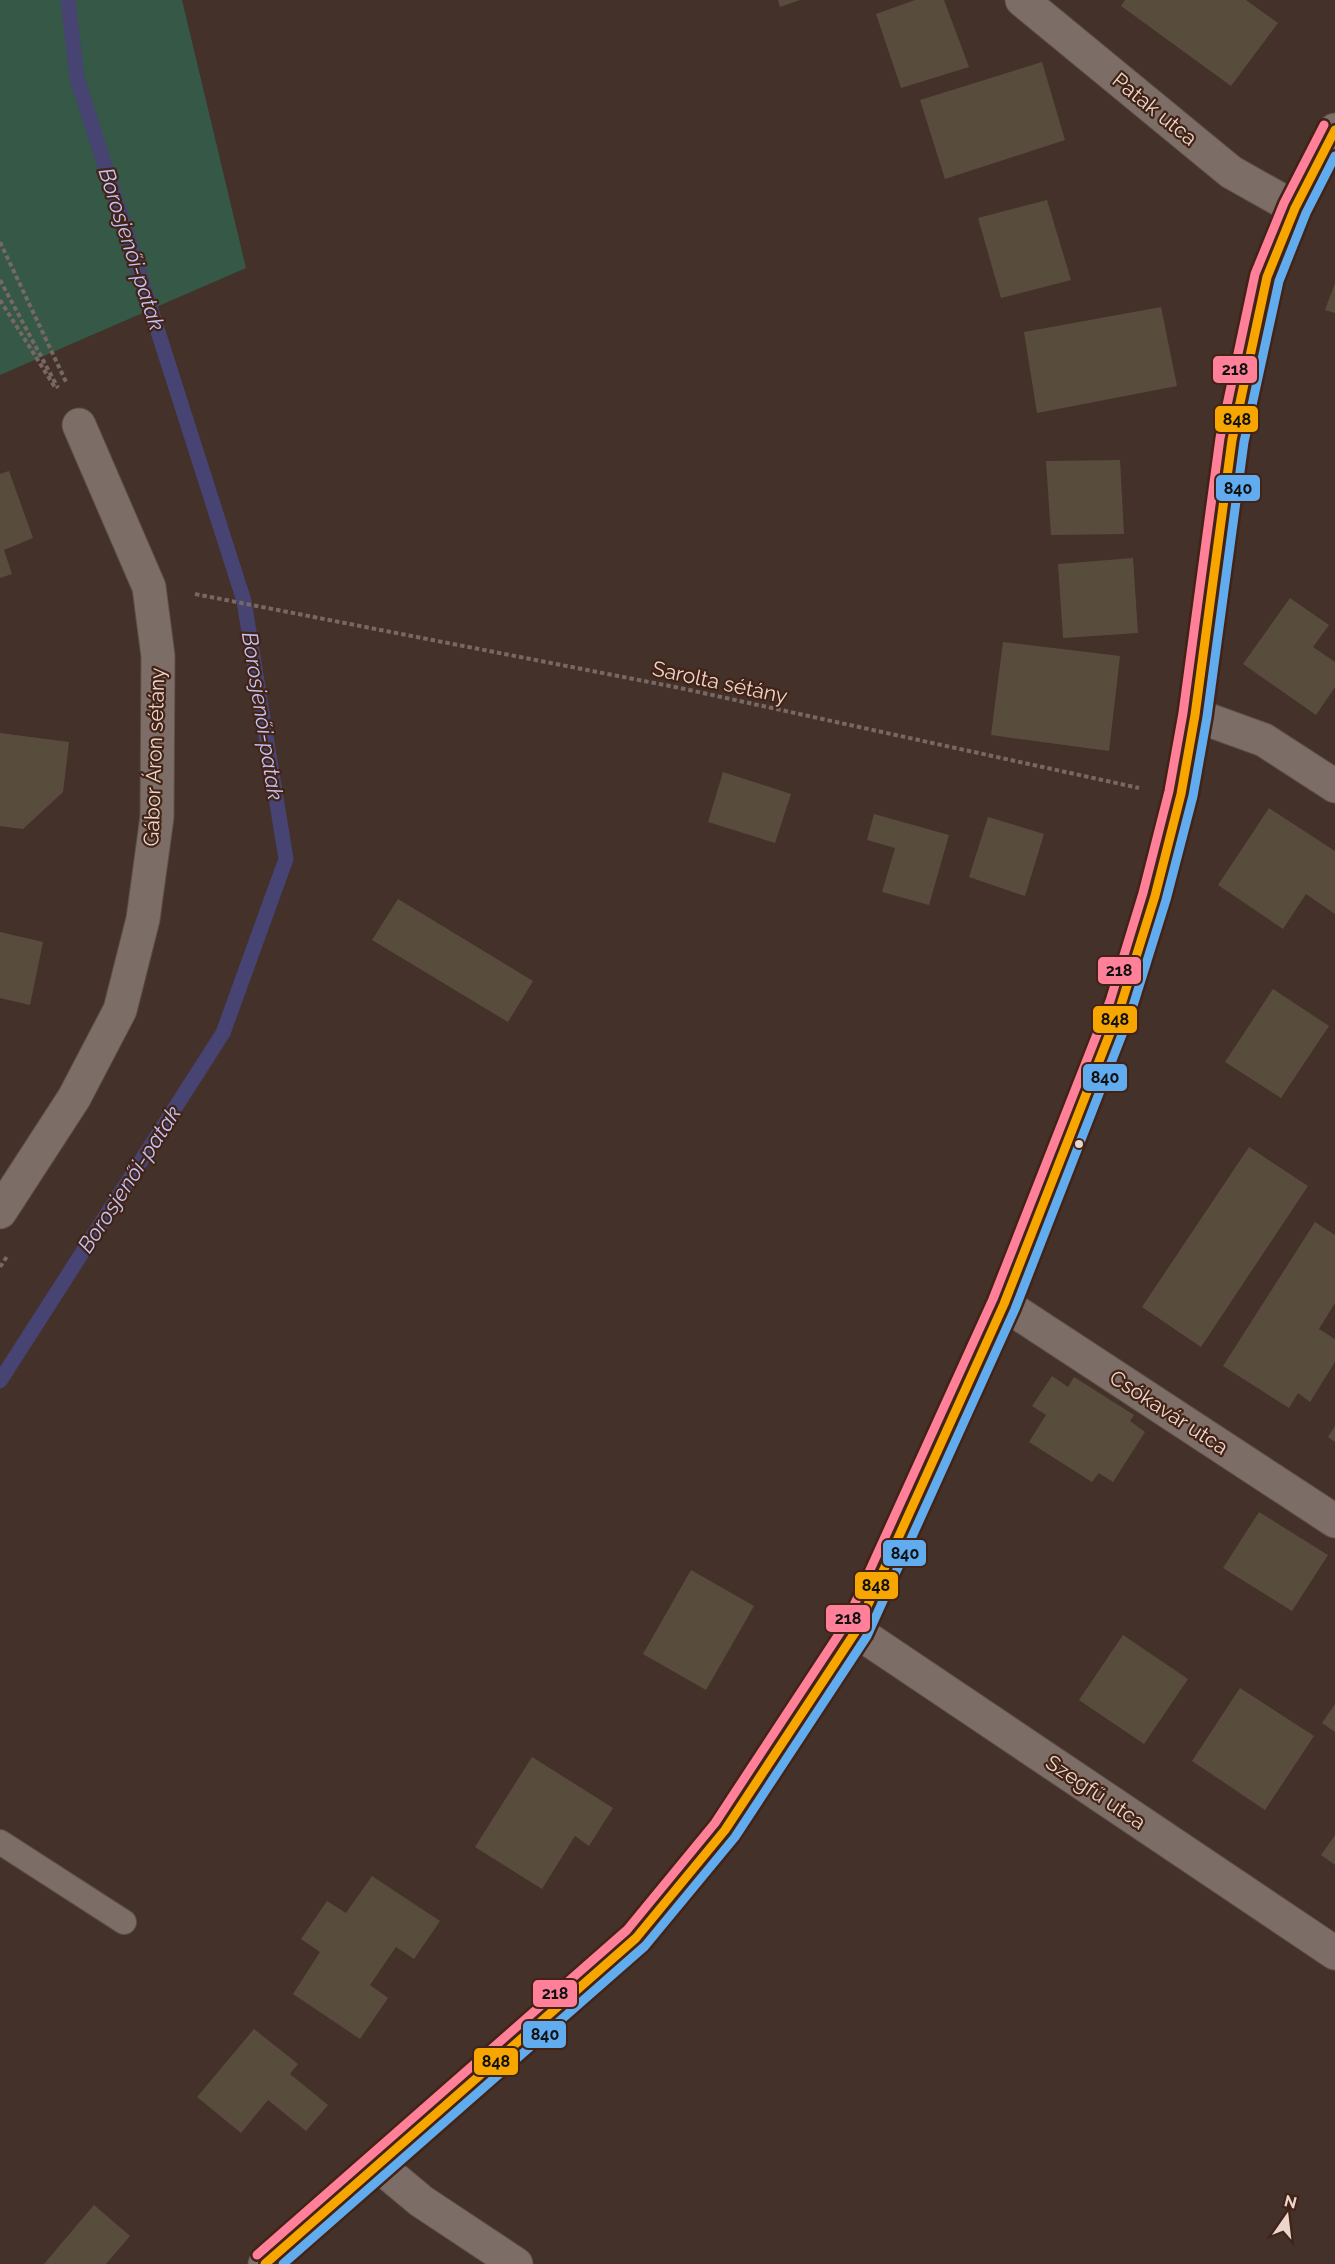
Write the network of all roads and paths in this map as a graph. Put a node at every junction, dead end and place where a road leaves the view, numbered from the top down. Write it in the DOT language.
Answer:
graph roads {
  1 [pos="1022,0"];
  2 [pos="1335,130"];
  3 [pos="1295,208"];
  4 [pos="0,280"];
  5 [pos="0,300"];
  6 [pos="79,425"];
  7 [pos="198,594"];
  8 [pos="1195,716"];
  9 [pos="1124,786"];
  10 [pos="1335,786"];
  11 [pos="0,1212"];
  12 [pos="1004,1304"];
  13 [pos="1335,1521"];
  14 [pos="856,1630"];
  15 [pos="0,1842"];
  16 [pos="124,1922"];
  17 [pos="1335,1953"];
  18 [pos="378,2165"];
  19 [pos="265,2264"];
  20 [pos="516,2264"];
  1 -- 3 [label="street, Patak utca"];
  2 -- 3 [label="street"];
  3 -- 8 [label="street"];
  4 -- 6 [label="path"];
  5 -- 6 [label="path"];
  6 -- 11 [label="street, Gábor Áron sétány"];
  7 -- 9 [label="path, Sarolta sétány"];
  8 -- 10 [label="street"];
  8 -- 12 [label="street"];
  12 -- 13 [label="street, Csókavár utca"];
  12 -- 14 [label="street"];
  14 -- 17 [label="street, Szegfű utca"];
  14 -- 18 [label="street"];
  15 -- 16 [label="lane"];
  18 -- 19 [label="street"];
  18 -- 20 [label="street"];
}
